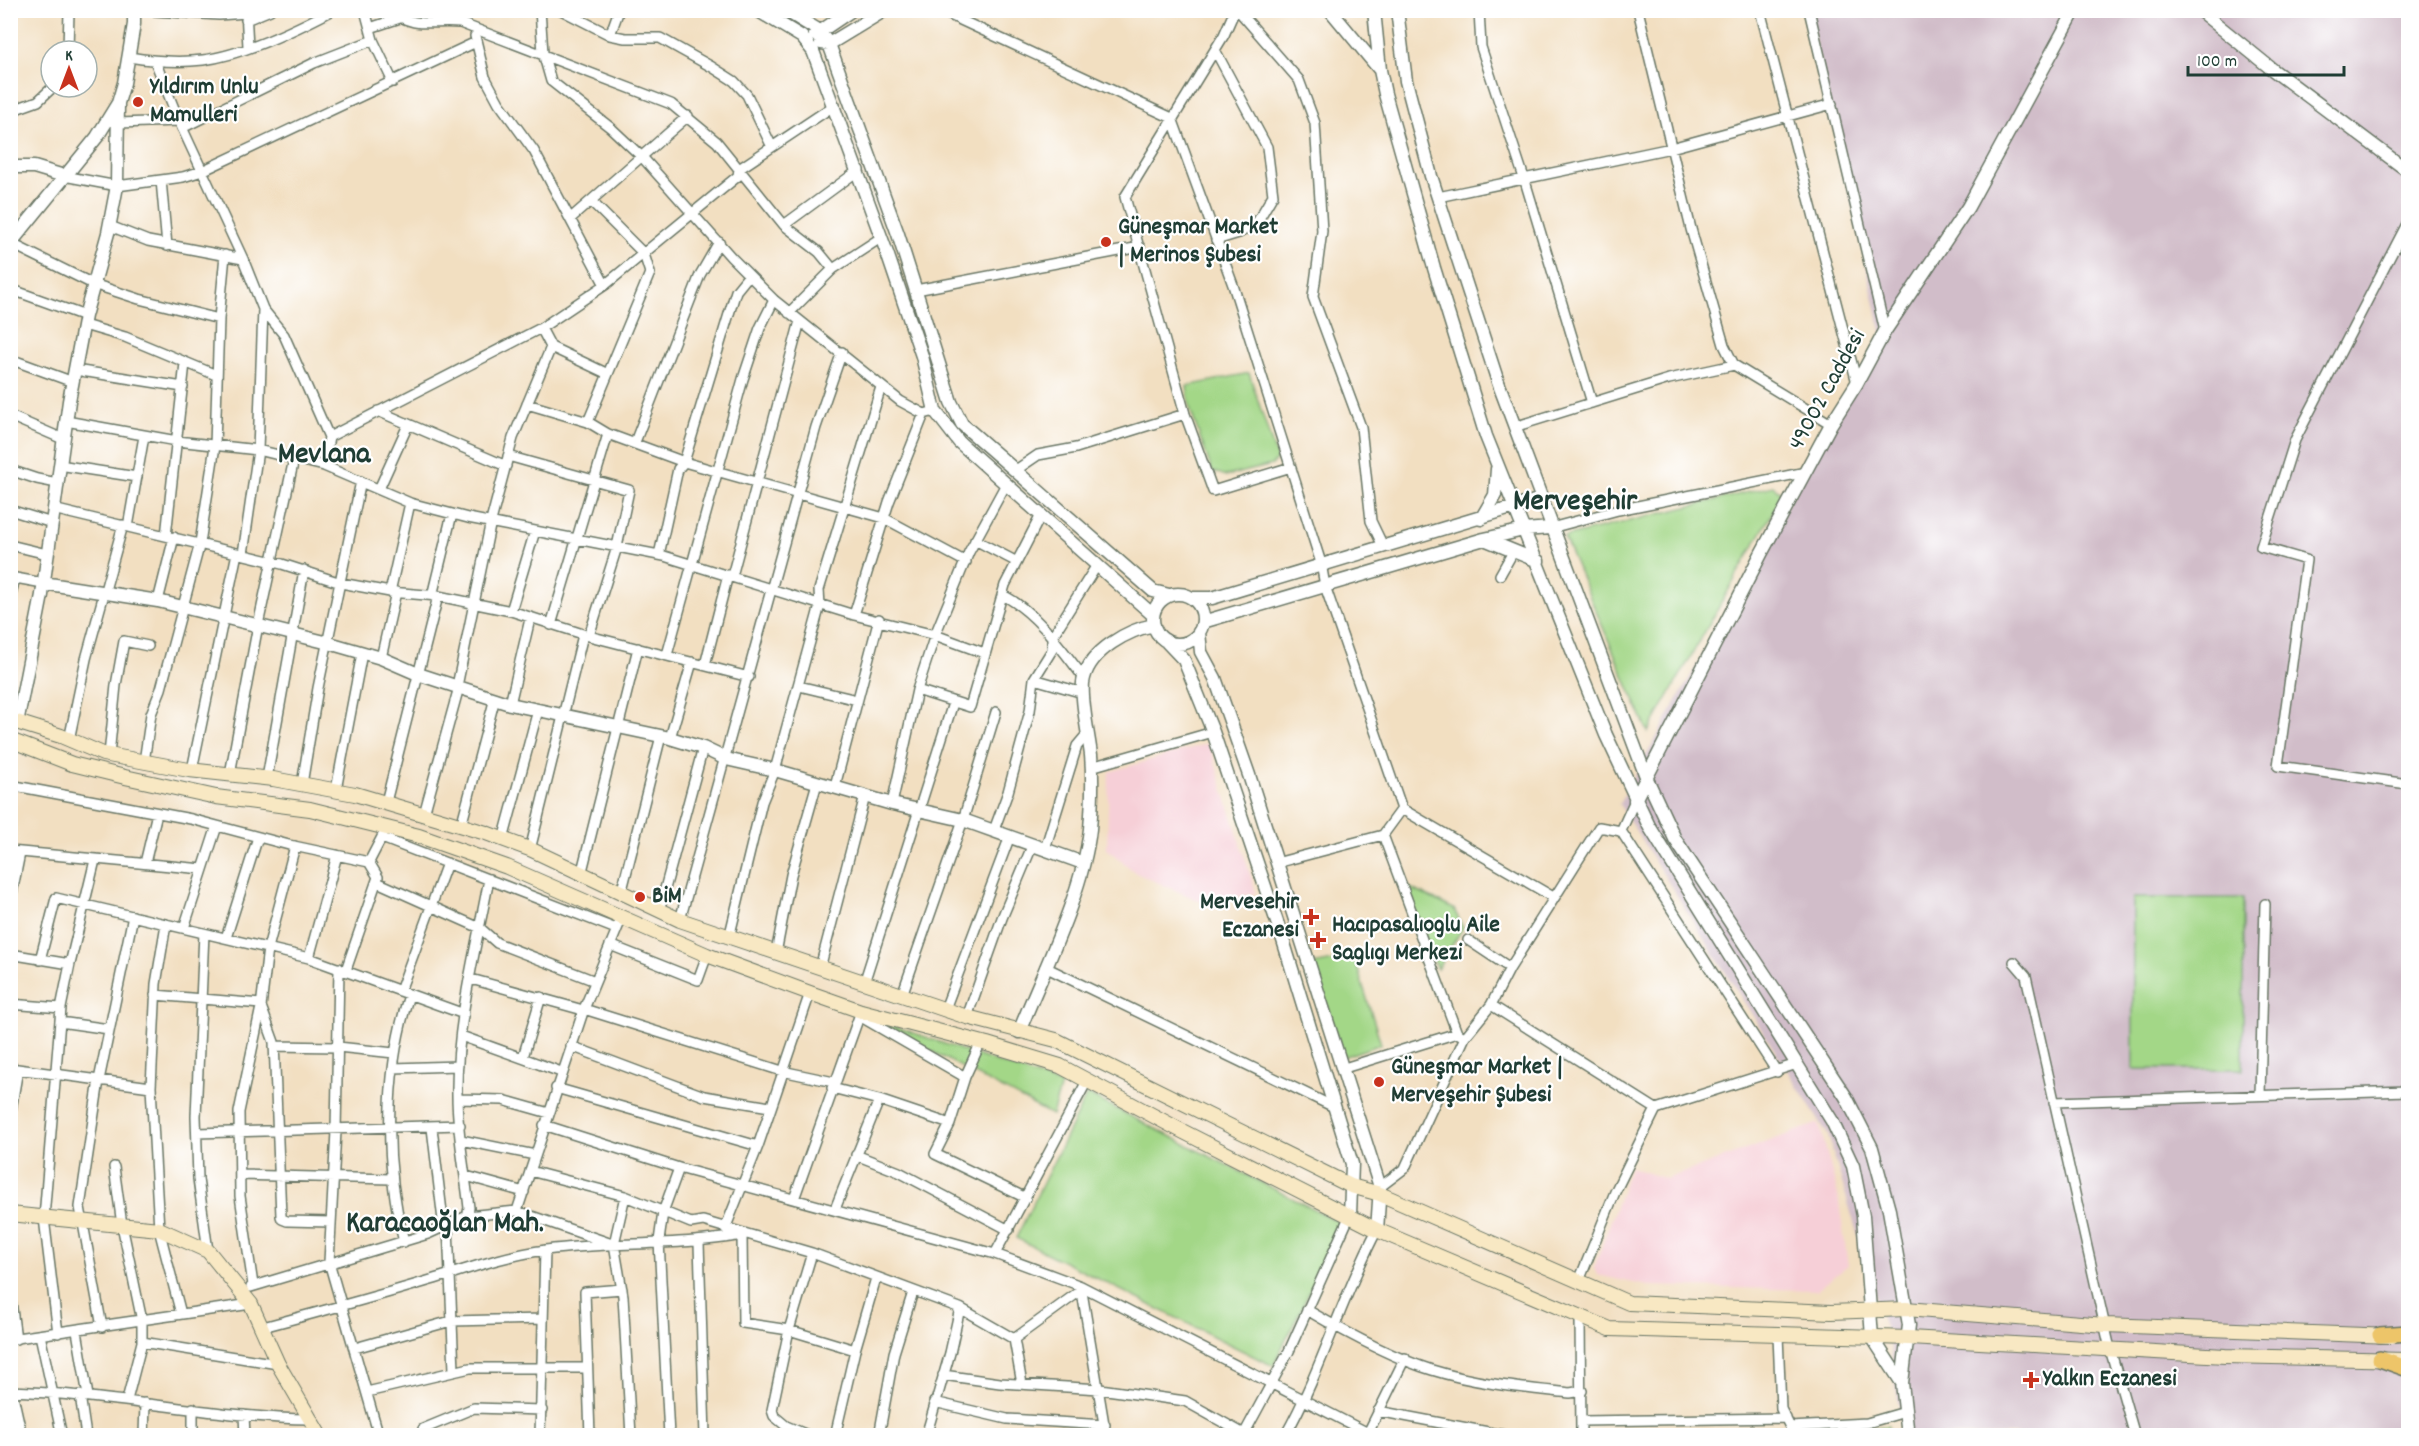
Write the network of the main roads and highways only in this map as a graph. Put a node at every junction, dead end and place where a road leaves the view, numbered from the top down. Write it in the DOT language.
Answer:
graph roads {
  1 [pos="14,722"];
  2 [pos="10,740"];
  3 [pos="10,1214"];
  4 [pos="2380,1335"];
  5 [pos="2409,1335"];
  6 [pos="2380,1359"];
  7 [pos="2409,1360"];
  8 [pos="2409,1369"];
  9 [pos="320,1436"];
  1 -- 4 [label="main road"];
  2 -- 6 [label="main road"];
  3 -- 9 [label="main road"];
  4 -- 5 [label="main road"];
  6 -- 7 [label="main road"];
  6 -- 8 [label="main road"];
}
